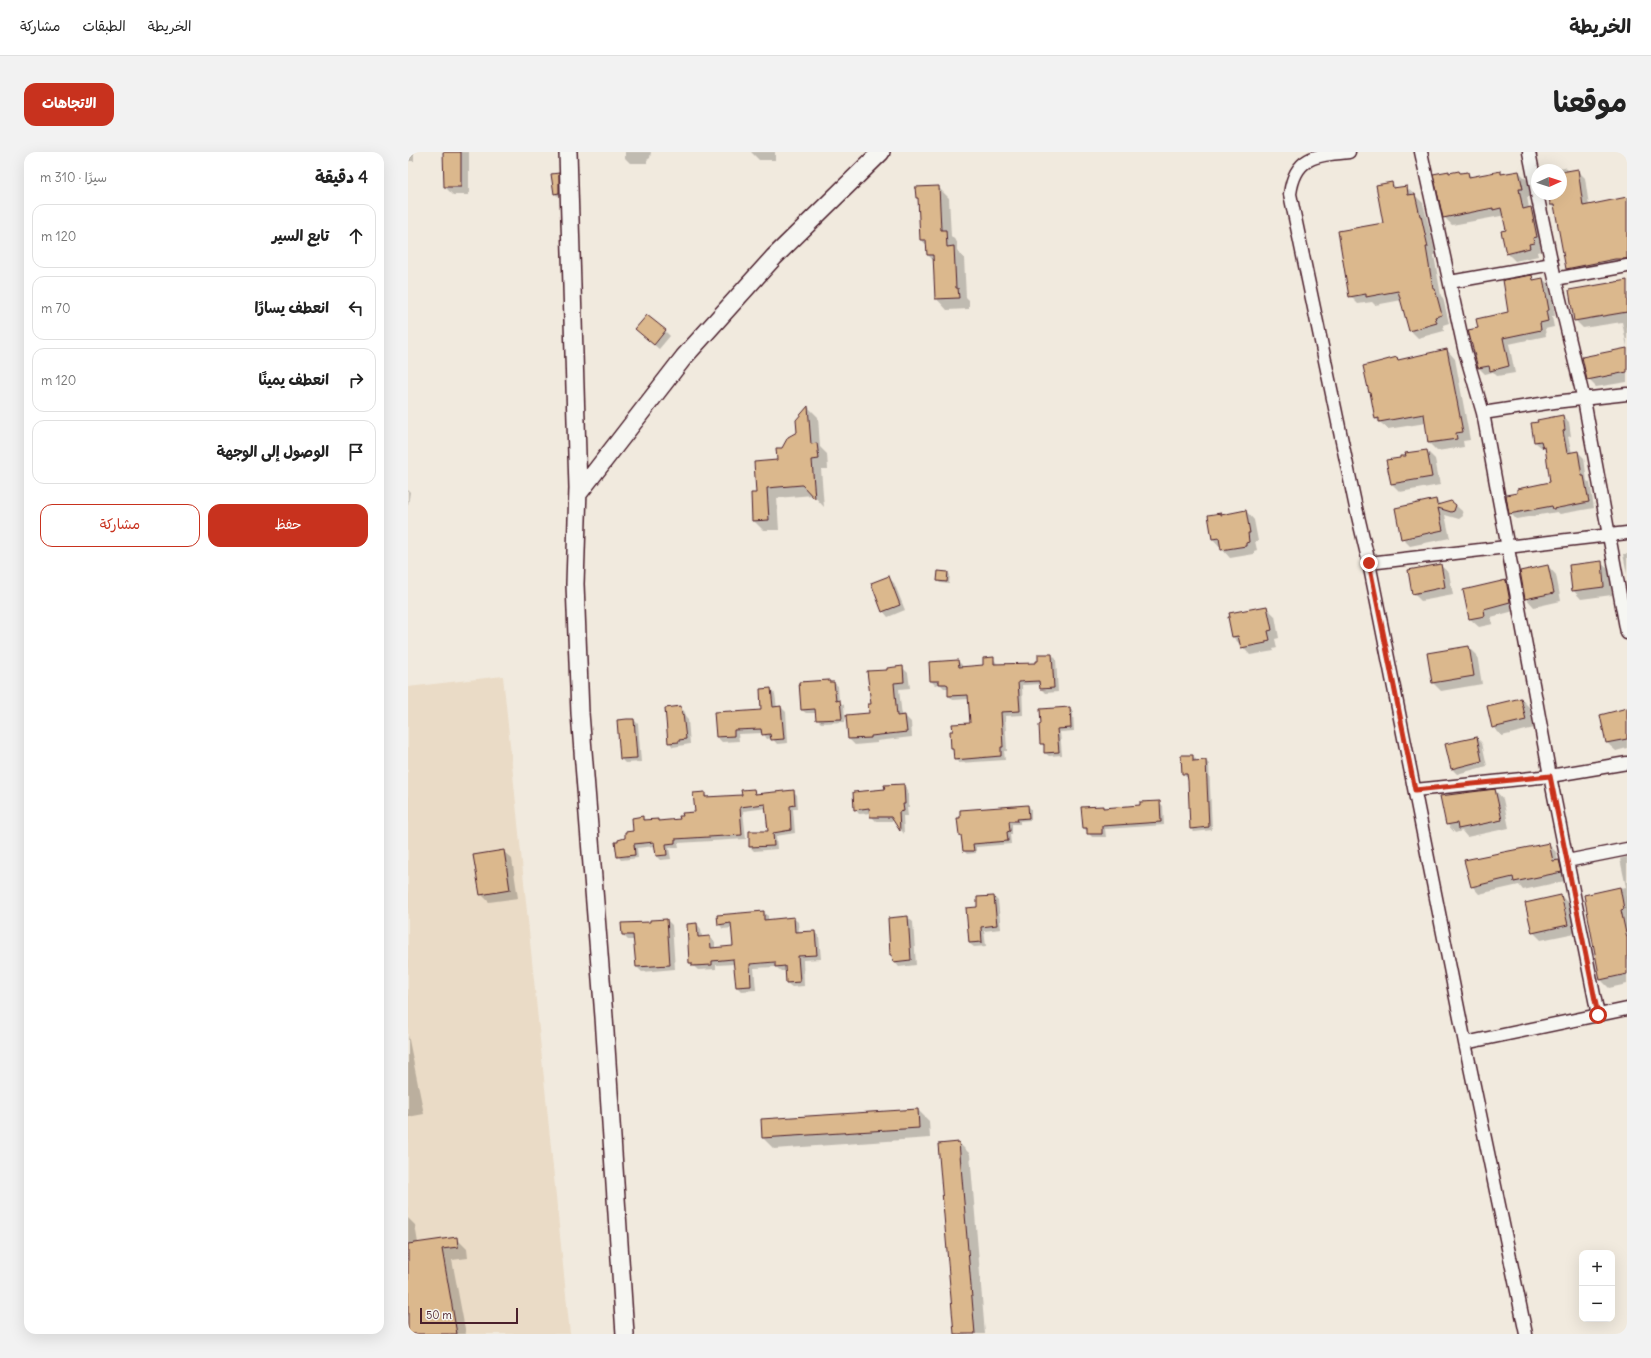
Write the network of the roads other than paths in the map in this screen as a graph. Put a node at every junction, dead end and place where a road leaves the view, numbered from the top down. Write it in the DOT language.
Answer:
graph roads {
  1 [pos="568,152"];
  2 [pos="881,152"];
  3 [pos="1349,152"];
  4 [pos="1421,152"];
  5 [pos="1529,152"];
  6 [pos="1531,164"];
  7 [pos="1538,200"];
  8 [pos="1552,264"];
  9 [pos="1627,266"];
  10 [pos="1555,279"];
  11 [pos="1450,282"];
  12 [pos="1627,394"];
  13 [pos="1584,400"];
  14 [pos="1484,413"];
  15 [pos="578,494"];
  16 [pos="1627,533"];
  17 [pos="1609,535"];
  18 [pos="1507,547"];
  19 [pos="1369,563"];
  20 [pos="1627,633"];
  21 [pos="1627,763"];
  22 [pos="1550,776"];
  23 [pos="1415,790"];
  24 [pos="1627,849"];
  25 [pos="1567,861"];
  26 [pos="1627,1009"];
  27 [pos="1598,1015"];
  28 [pos="1465,1043"];
  29 [pos="625,1334"];
  30 [pos="1526,1334"];
  1 -- 15 [label="street"];
  2 -- 15 [label="street"];
  3 -- 19 [label="street"];
  4 -- 11 [label="street"];
  5 -- 6 [label="street"];
  7 -- 8 [label="street"];
  8 -- 10 [label="street"];
  8 -- 11 [label="street"];
  9 -- 10 [label="street"];
  10 -- 13 [label="street"];
  11 -- 14 [label="street"];
  12 -- 13 [label="street"];
  13 -- 14 [label="street"];
  13 -- 17 [label="street"];
  14 -- 18 [label="street"];
  15 -- 29 [label="street"];
  16 -- 17 [label="street"];
  17 -- 18 [label="street"];
  17 -- 20 [label="street"];
  18 -- 19 [label="street"];
  18 -- 22 [label="street"];
  19 -- 23 [label="street"];
  21 -- 22 [label="street"];
  22 -- 23 [label="street"];
  22 -- 25 [label="street"];
  23 -- 28 [label="street"];
  24 -- 25 [label="street"];
  25 -- 27 [label="street"];
  26 -- 27 [label="street"];
  27 -- 28 [label="street"];
  28 -- 30 [label="street"];
}
